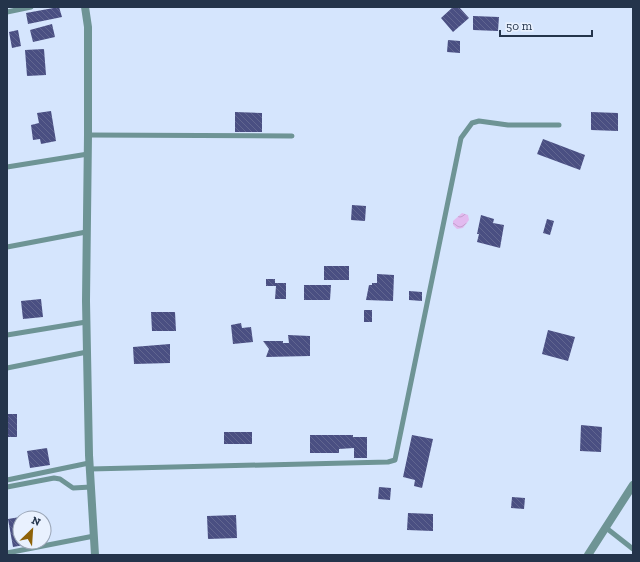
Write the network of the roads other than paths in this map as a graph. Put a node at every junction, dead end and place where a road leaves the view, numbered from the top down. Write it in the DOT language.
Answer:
graph roads {
  1 [pos="31,7"];
  2 [pos="85,7"];
  3 [pos="7,12"];
  4 [pos="559,125"];
  5 [pos="88,135"];
  6 [pos="292,136"];
  7 [pos="88,154"];
  8 [pos="7,167"];
  9 [pos="86,232"];
  10 [pos="7,247"];
  11 [pos="86,322"];
  12 [pos="7,336"];
  13 [pos="87,352"];
  14 [pos="7,368"];
  15 [pos="90,466"];
  16 [pos="7,480"];
  17 [pos="633,485"];
  18 [pos="7,487"];
  19 [pos="91,487"];
  20 [pos="605,527"];
  21 [pos="94,536"];
  22 [pos="633,550"];
  23 [pos="7,553"];
  24 [pos="95,555"];
  25 [pos="588,555"];
  1 -- 3 [label="lane"];
  2 -- 5 [label="street"];
  4 -- 15 [label="lane"];
  5 -- 6 [label="lane"];
  5 -- 7 [label="street"];
  7 -- 8 [label="lane"];
  7 -- 9 [label="street"];
  9 -- 10 [label="lane"];
  9 -- 11 [label="street"];
  11 -- 12 [label="lane"];
  11 -- 13 [label="street"];
  13 -- 14 [label="lane"];
  13 -- 15 [label="street"];
  15 -- 16 [label="lane"];
  15 -- 19 [label="street"];
  17 -- 20 [label="street"];
  18 -- 19 [label="lane"];
  19 -- 21 [label="street"];
  20 -- 22 [label="lane"];
  20 -- 25 [label="street"];
  21 -- 23 [label="lane"];
  21 -- 24 [label="street"];
}
